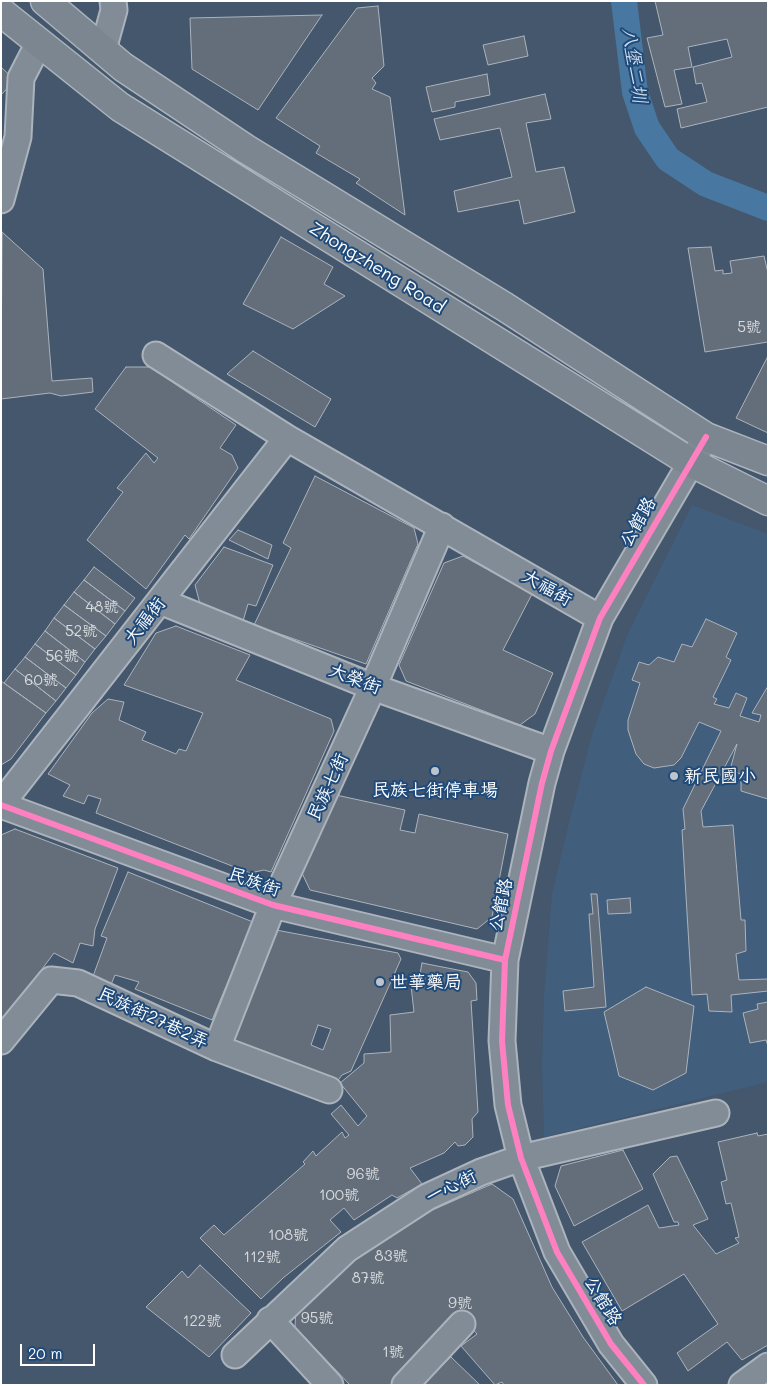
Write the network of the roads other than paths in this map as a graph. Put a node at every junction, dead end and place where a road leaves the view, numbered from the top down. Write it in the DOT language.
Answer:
graph roads {
  1 [pos="45,1"];
  2 [pos="113,1"];
  3 [pos="1,12"];
  4 [pos="39,44"];
  5 [pos="102,50"];
  6 [pos="1,200"];
  7 [pos="156,355"];
  8 [pos="706,436"];
  9 [pos="287,438"];
  10 [pos="768,461"];
  11 [pos="690,462"];
  12 [pos="768,501"];
  13 [pos="442,526"];
  14 [pos="160,601"];
  15 [pos="600,618"];
  16 [pos="374,687"];
  17 [pos="551,750"];
  18 [pos="1,804"];
  19 [pos="273,906"];
  20 [pos="505,960"];
  21 [pos="1,1042"];
  22 [pos="217,1048"];
  23 [pos="329,1090"];
  24 [pos="716,1113"];
  25 [pos="520,1158"];
  26 [pos="270,1320"];
  27 [pos="462,1324"];
  28 [pos="235,1355"];
  29 [pos="768,1366"];
  30 [pos="330,1385"];
  31 [pos="404,1385"];
  32 [pos="644,1385"];
  33 [pos="742,1385"];
  1 -- 5 [label="main road, Zhongzheng Road"];
  2 -- 5 [label="street"];
  3 -- 4 [label="main road, Zhongzheng Road"];
  4 -- 6 [label="street"];
  4 -- 11 [label="main road, Zhongzheng Road"];
  5 -- 8 [label="main road, Zhongzheng Road"];
  7 -- 9 [label="street, 大福街"];
  8 -- 10 [label="main road, Zhongzheng Road"];
  8 -- 11 [label="street, 公館路"];
  9 -- 13 [label="street, 大福街"];
  9 -- 14 [label="street, 大福街"];
  11 -- 12 [label="main road, Zhongzheng Road"];
  11 -- 15 [label="street, 公館路"];
  13 -- 15 [label="street, 大福街"];
  13 -- 16 [label="street, 民族七街"];
  14 -- 16 [label="street, 大榮街"];
  14 -- 18 [label="street, 大福街"];
  15 -- 17 [label="street, 公館路"];
  16 -- 17 [label="street, 大榮街"];
  16 -- 19 [label="street, 民族七街"];
  17 -- 20 [label="street, 公館路"];
  18 -- 19 [label="street, 民族街"];
  19 -- 20 [label="street, 民族街"];
  19 -- 22 [label="street, 民族七街"];
  20 -- 25 [label="street, 公館路"];
  21 -- 22 [label="street, 民族街27巷2弄"];
  22 -- 23 [label="street, 民族街27巷2弄"];
  24 -- 25 [label="street, 一心街"];
  25 -- 26 [label="street, 一心街"];
  25 -- 32 [label="street, 公館路"];
  26 -- 28 [label="street, 一心街"];
  26 -- 30 [label="street"];
  27 -- 31 [label="street"];
  29 -- 33 [label="street"];
}
